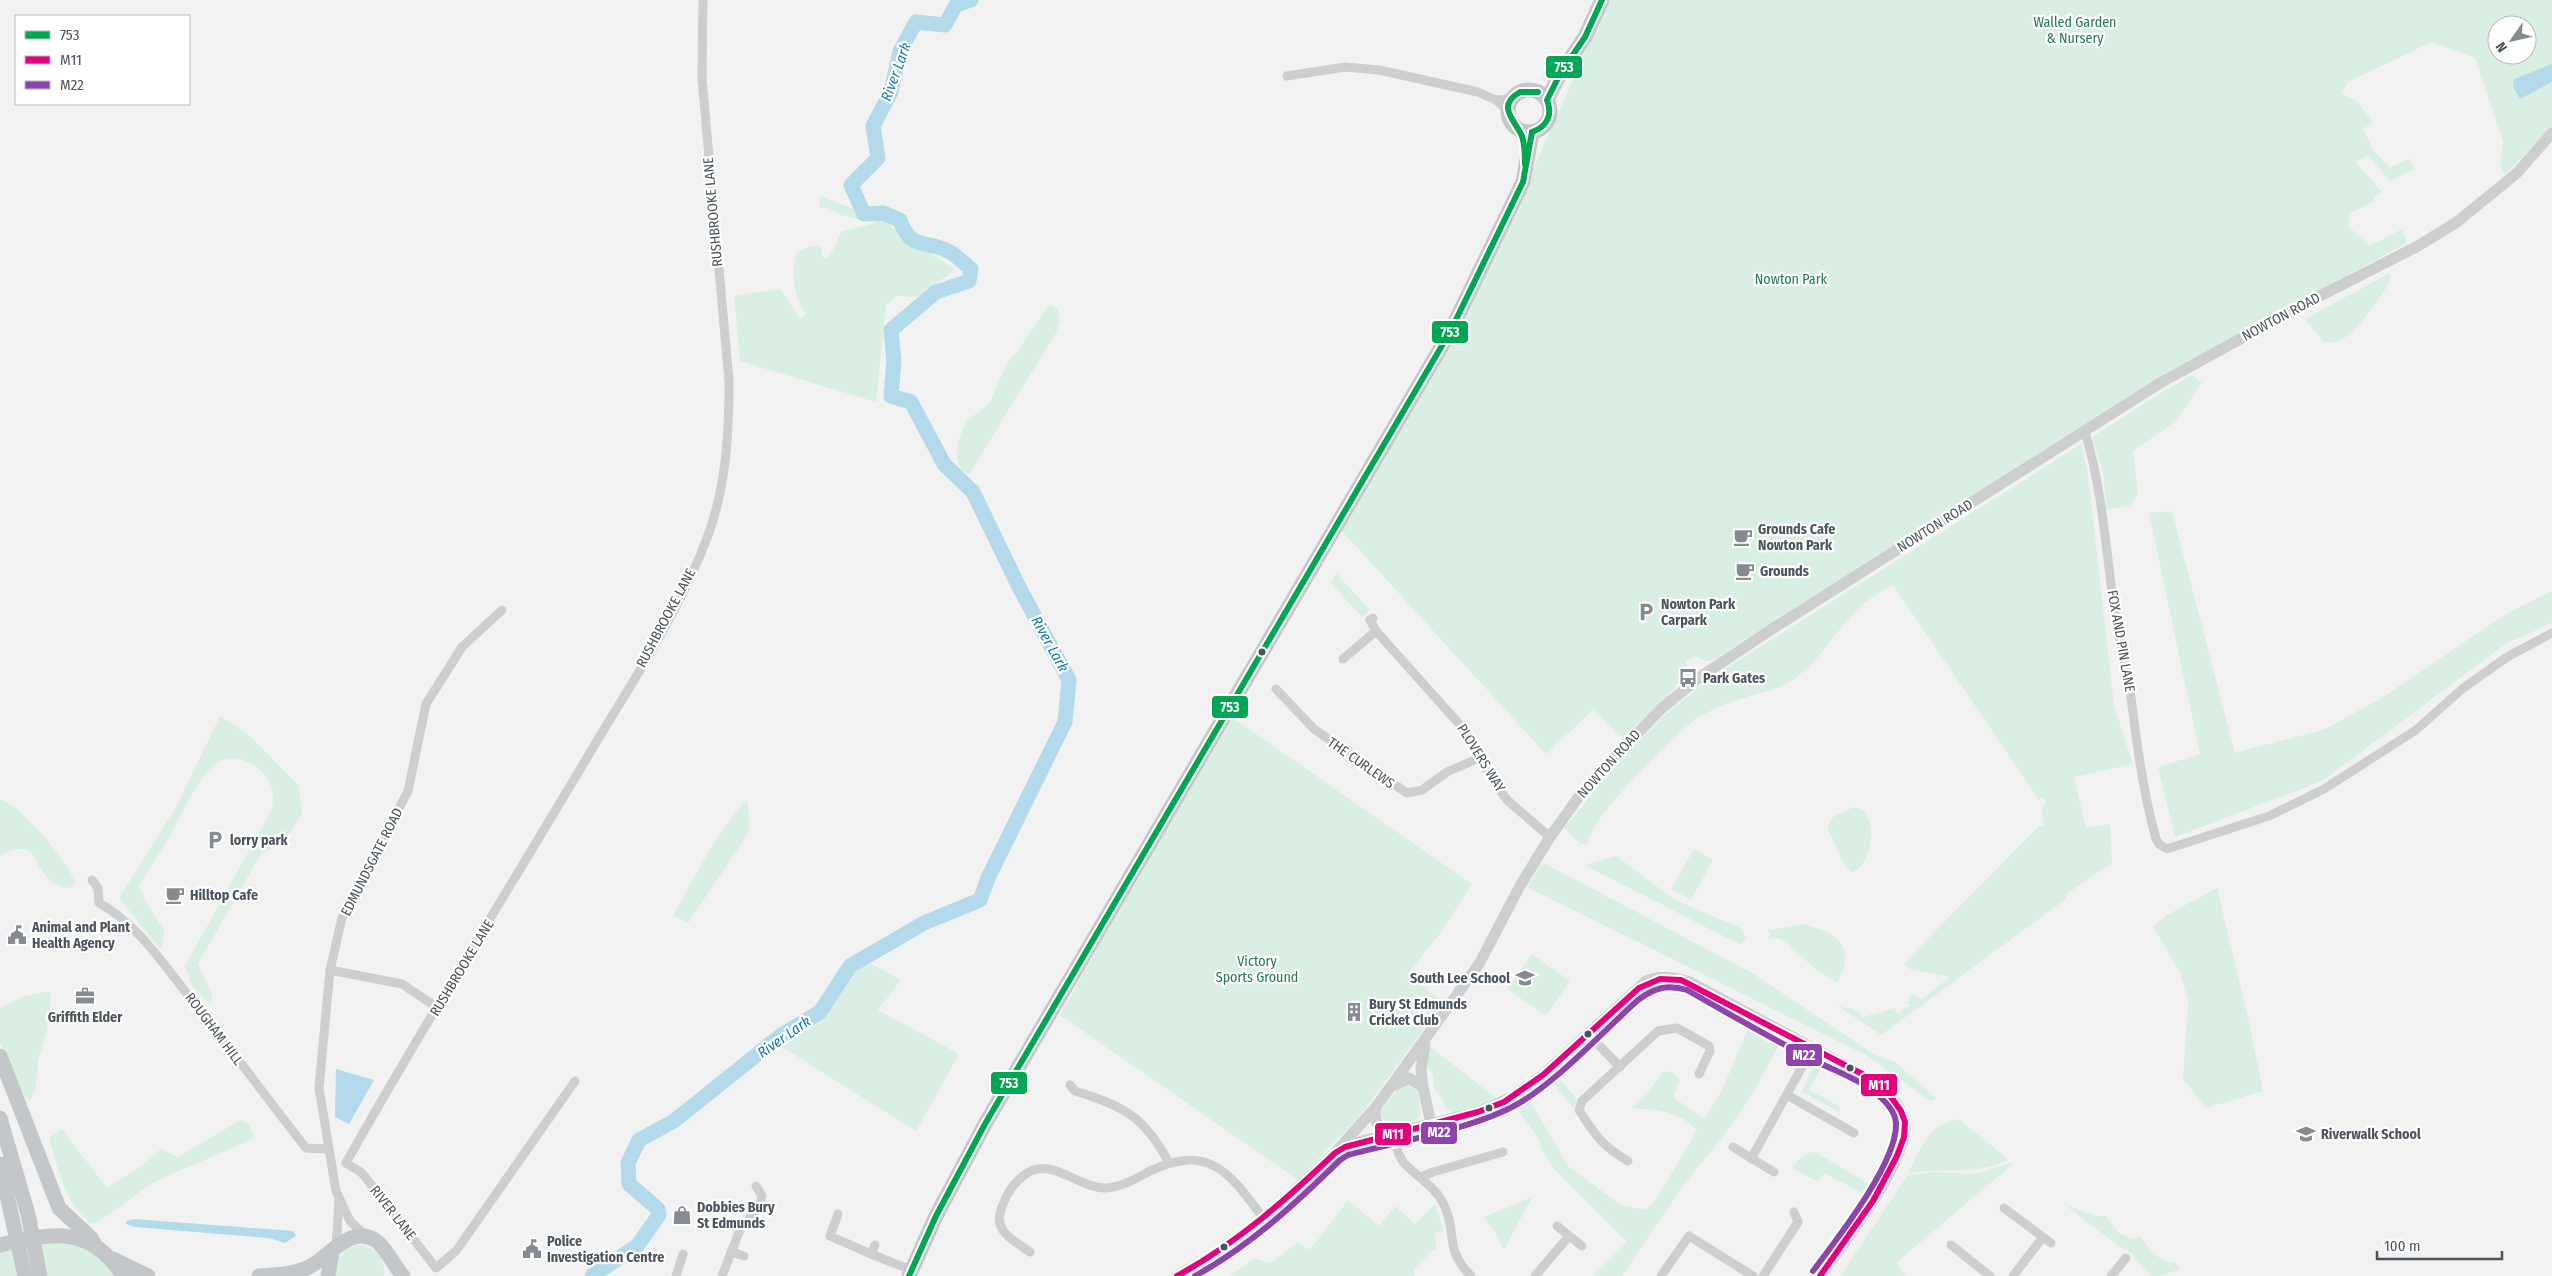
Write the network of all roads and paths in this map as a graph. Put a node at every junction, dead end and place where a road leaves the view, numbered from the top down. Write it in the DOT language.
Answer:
graph roads {
  1 [pos="703,0"];
  2 [pos="1602,0"];
  3 [pos="1287,76"];
  4 [pos="1542,96"];
  5 [pos="1510,105"];
  6 [pos="1526,131"];
  7 [pos="2552,133"];
  8 [pos="2085,432"];
  9 [pos="502,610"];
  10 [pos="1372,618"];
  11 [pos="1376,631"];
  12 [pos="2552,633"];
  13 [pos="1344,660"];
  14 [pos="1277,694"];
  15 [pos="1479,758"];
  16 [pos="1550,837"];
  17 [pos="92,880"];
  18 [pos="330,970"];
  19 [pos="438,1008"];
  20 [pos="1588,1034"];
  21 [pos="1428,1038"];
  22 [pos="1812,1049"];
  23 [pos="0,1056"];
  24 [pos="1620,1067"];
  25 [pos="1699,1074"];
  26 [pos="575,1081"];
  27 [pos="1070,1086"];
  28 [pos="1423,1087"];
  29 [pos="1390,1090"];
  30 [pos="1787,1095"];
  31 [pos="1376,1108"];
  32 [pos="0,1118"];
  33 [pos="1430,1124"];
  34 [pos="1854,1133"];
  35 [pos="1392,1134"];
  36 [pos="1733,1147"];
  37 [pos="328,1149"];
  38 [pos="1503,1152"];
  39 [pos="1335,1153"];
  40 [pos="1752,1159"];
  41 [pos="1628,1161"];
  42 [pos="346,1163"];
  43 [pos="1169,1163"];
  44 [pos="0,1164"];
  45 [pos="1774,1172"];
  46 [pos="1421,1177"];
  47 [pos="756,1186"];
  48 [pos="339,1200"];
  49 [pos="2004,1208"];
  50 [pos="1794,1212"];
  51 [pos="838,1214"];
  52 [pos="1264,1219"];
  53 [pos="1557,1226"];
  54 [pos="1569,1236"];
  55 [pos="368,1237"];
  56 [pos="2043,1237"];
  57 [pos="2051,1243"];
  58 [pos="0,1245"];
  59 [pos="875,1245"];
  60 [pos="1951,1245"];
  61 [pos="1582,1246"];
  62 [pos="96,1247"];
  63 [pos="334,1249"];
  64 [pos="731,1252"];
  65 [pos="1030,1252"];
  66 [pos="386,1254"];
  67 [pos="683,1254"];
  68 [pos="871,1254"];
  69 [pos="744,1256"];
  70 [pos="2126,1258"];
  71 [pos="112,1259"];
  72 [pos="910,1273"];
  73 [pos="32,1275"];
  74 [pos="679,1275"];
  75 [pos="123,1276"];
  76 [pos="148,1276"];
  77 [pos="259,1276"];
  78 [pos="328,1276"];
  79 [pos="388,1276"];
  80 [pos="402,1276"];
  81 [pos="722,1276"];
  82 [pos="1177,1276"];
  83 [pos="1471,1276"];
  84 [pos="1535,1276"];
  85 [pos="1661,1276"];
  86 [pos="1753,1276"];
  87 [pos="1763,1276"];
  88 [pos="1820,1276"];
  89 [pos="1990,1276"];
  90 [pos="2013,1276"];
  91 [pos="2111,1276"];
  1 -- 19 [label="street, RUSHBROOKE LANE"];
  2 -- 4 [label="highway"];
  3 -- 5 [label="street"];
  4 -- 5 [label="highway"];
  4 -- 6 [label="highway"];
  5 -- 6 [label="highway"];
  6 -- 72 [label="highway"];
  7 -- 8 [label="street, NOWTON ROAD"];
  8 -- 12 [label="street, FOX AND PIN LANE"];
  8 -- 16 [label="street, NOWTON ROAD"];
  9 -- 18 [label="street, EDMUNDSGATE ROAD"];
  10 -- 11 [label="street, PLOVERS WAY"];
  11 -- 13 [label="street"];
  11 -- 15 [label="street, PLOVERS WAY"];
  14 -- 15 [label="street, THE CURLEWS"];
  15 -- 16 [label="street, PLOVERS WAY"];
  16 -- 21 [label="street, NOWTON ROAD"];
  17 -- 37 [label="street, ROUGHAM HILL"];
  18 -- 19 [label="street"];
  18 -- 37 [label="street, EDMUNDSGATE ROAD"];
  19 -- 42 [label="street, RUSHBROOKE LANE"];
  20 -- 22 [label="street"];
  20 -- 24 [label="street"];
  20 -- 33 [label="street"];
  21 -- 28 [label="street, NOWTON ROAD"];
  21 -- 29 [label="street, NOWTON ROAD"];
  22 -- 30 [label="street"];
  22 -- 88 [label="street"];
  23 -- 62 [label="highway"];
  24 -- 25 [label="street"];
  24 -- 41 [label="street"];
  26 -- 42 [label="street, RIVER LANE"];
  27 -- 43 [label="street"];
  28 -- 29 [label="street, NOWTON ROAD"];
  28 -- 33 [label="street, NOWTON ROAD"];
  29 -- 31 [label="street, NOWTON ROAD"];
  30 -- 34 [label="street"];
  30 -- 40 [label="street"];
  31 -- 35 [label="street"];
  31 -- 39 [label="street, NOWTON ROAD"];
  32 -- 73 [label="highway"];
  33 -- 35 [label="street"];
  35 -- 39 [label="street"];
  35 -- 46 [label="street"];
  36 -- 40 [label="street"];
  37 -- 48 [label="street, EDMUNDSGATE ROAD"];
  38 -- 46 [label="street"];
  39 -- 52 [label="street, NOWTON ROAD"];
  40 -- 45 [label="street"];
  43 -- 52 [label="street"];
  43 -- 65 [label="street"];
  44 -- 73 [label="highway"];
  46 -- 83 [label="street"];
  47 -- 64 [label="street"];
  48 -- 55 [label="street"];
  48 -- 63 [label="street"];
  49 -- 56 [label="street"];
  50 -- 87 [label="street"];
  51 -- 68 [label="street"];
  52 -- 82 [label="street, NOWTON ROAD"];
  53 -- 54 [label="street"];
  54 -- 61 [label="street"];
  54 -- 84 [label="street"];
  55 -- 63 [label="highway"];
  55 -- 66 [label="highway"];
  56 -- 57 [label="street"];
  56 -- 90 [label="street"];
  58 -- 62 [label="highway"];
  59 -- 68 [label="street"];
  60 -- 89 [label="street"];
  62 -- 71 [label="highway"];
  63 -- 77 [label="highway"];
  63 -- 78 [label="highway"];
  64 -- 69 [label="street"];
  64 -- 81 [label="street"];
  66 -- 79 [label="highway"];
  66 -- 80 [label="highway"];
  67 -- 74 [label="street"];
  68 -- 72 [label="street"];
  70 -- 91 [label="street"];
  71 -- 75 [label="highway"];
  71 -- 76 [label="highway"];
  85 -- 86 [label="street"];
}
